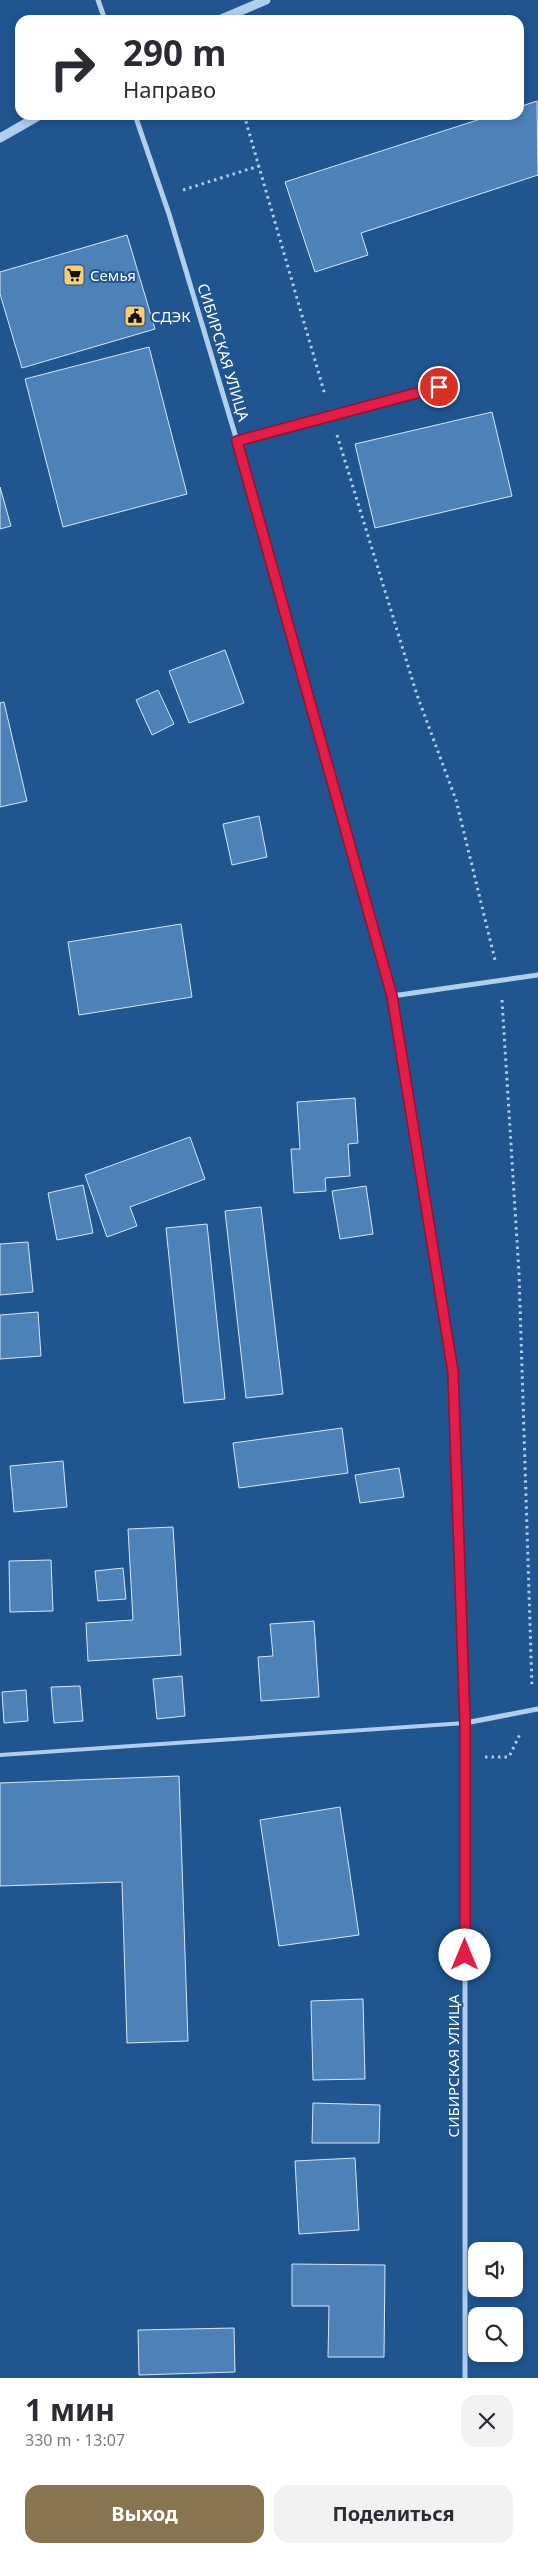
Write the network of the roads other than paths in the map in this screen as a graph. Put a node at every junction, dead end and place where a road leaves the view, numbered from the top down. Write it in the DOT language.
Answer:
graph roads {
  1 [pos="98,0"];
  2 [pos="266,0"];
  3 [pos="103,15"];
  4 [pos="231,15"];
  5 [pos="31,120"];
  6 [pos="137,120"];
  7 [pos="0,138"];
  8 [pos="439,387"];
  9 [pos="237,441"];
  10 [pos="538,975"];
  11 [pos="392,996"];
  12 [pos="535,1710"];
  13 [pos="465,1723"];
  14 [pos="0,1755"];
  15 [pos="465,2378"];
  1 -- 3 [label="street"];
  2 -- 4 [label="street"];
  5 -- 7 [label="street"];
  6 -- 9 [label="street, СИБИРСКАЯ УЛИЦА"];
  8 -- 9 [label="lane"];
  9 -- 11 [label="street, СИБИРСКАЯ УЛИЦА"];
  10 -- 11 [label="street"];
  11 -- 13 [label="street, СИБИРСКАЯ УЛИЦА"];
  12 -- 13 [label="street"];
  13 -- 14 [label="lane"];
  13 -- 15 [label="street, СИБИРСКАЯ УЛИЦА"];
}
